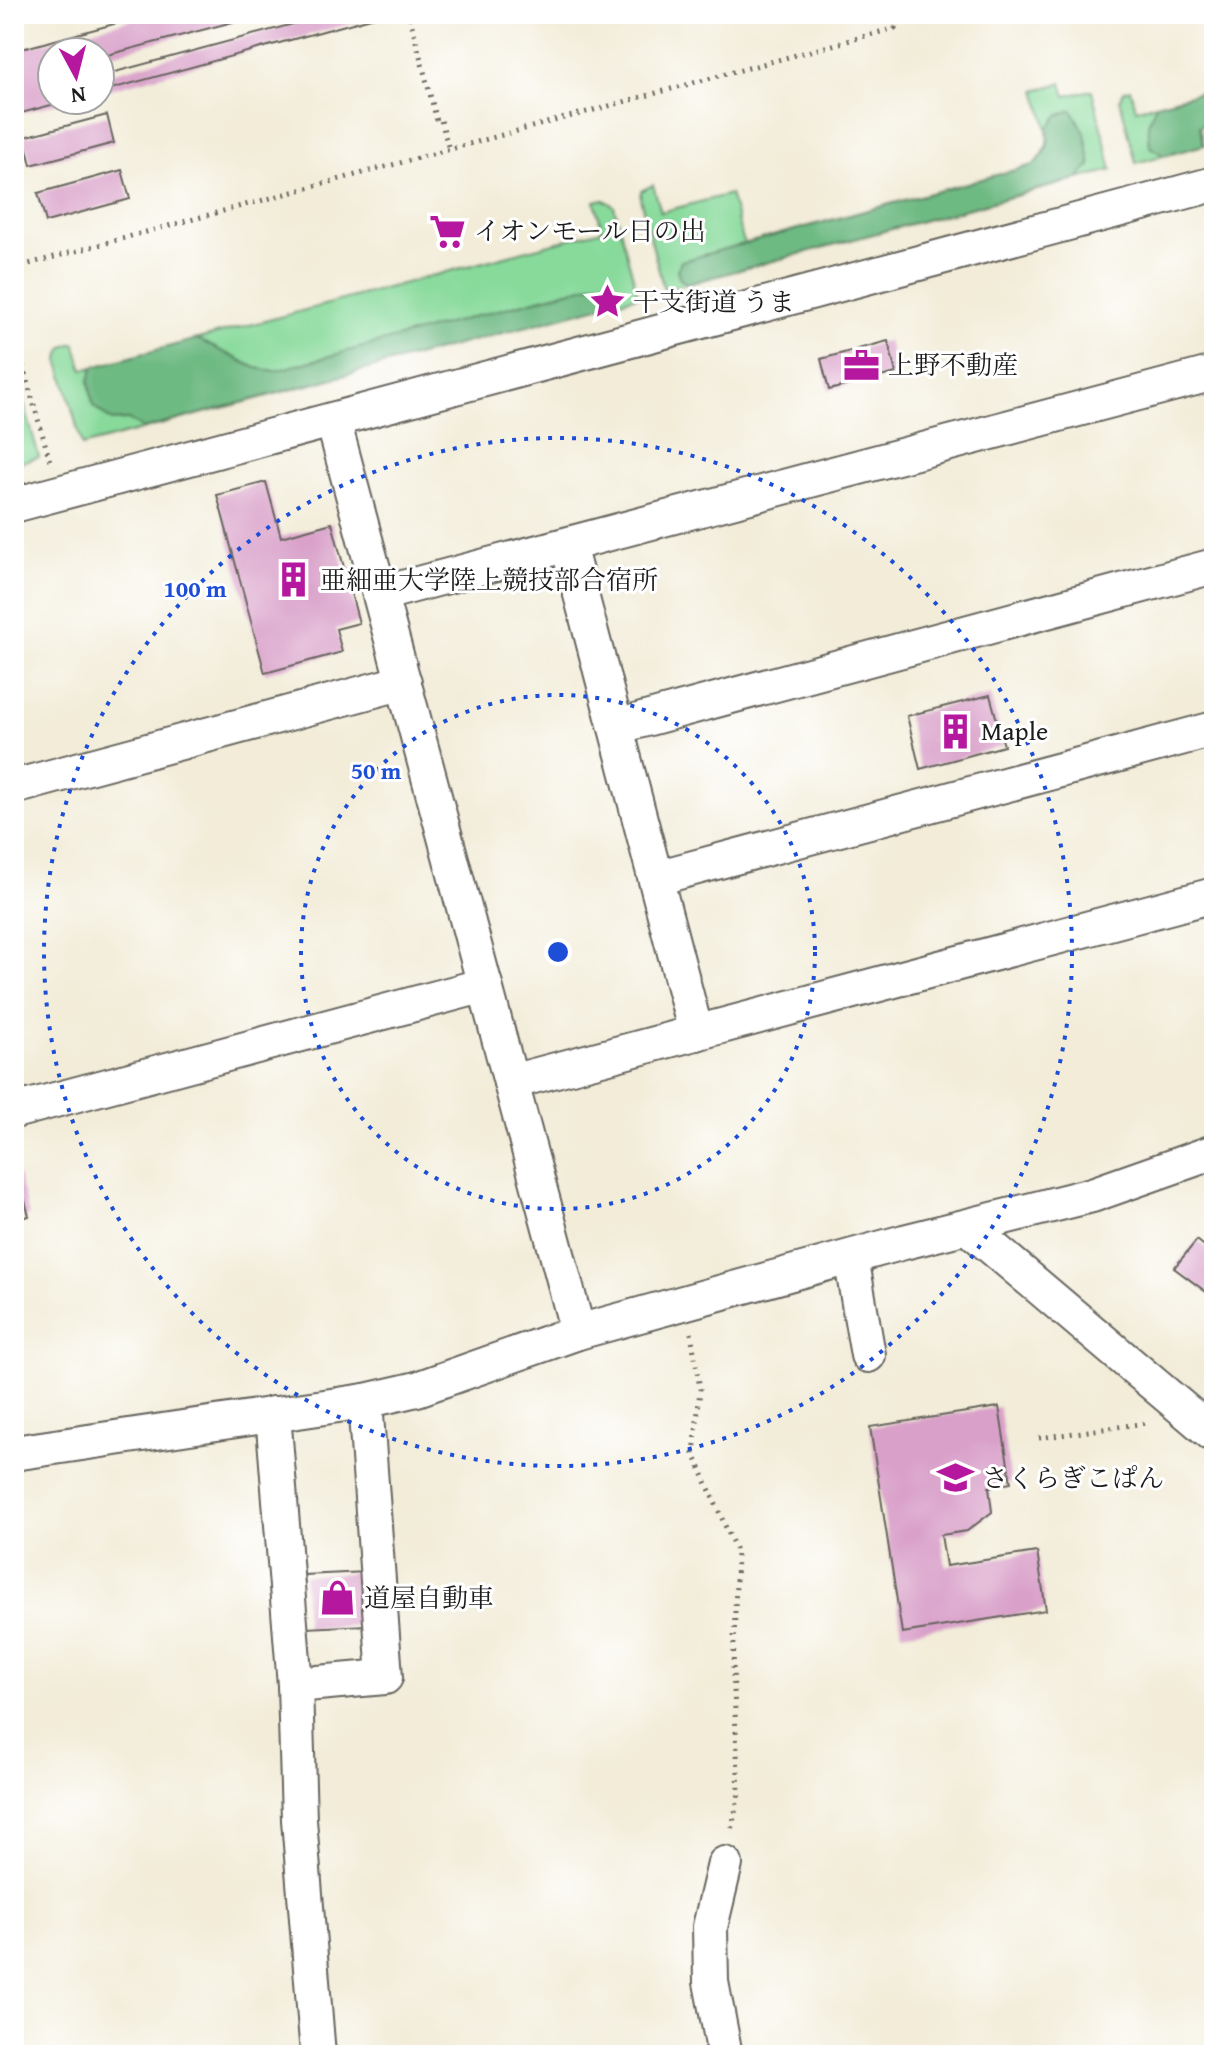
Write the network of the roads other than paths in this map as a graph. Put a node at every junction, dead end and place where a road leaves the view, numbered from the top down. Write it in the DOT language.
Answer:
graph roads {
  1 [pos="1214,184"];
  2 [pos="1214,373"];
  3 [pos="333,420"];
  4 [pos="14,505"];
  5 [pos="568,545"];
  6 [pos="1214,566"];
  7 [pos="380,594"];
  8 [pos="404,682"];
  9 [pos="616,727"];
  10 [pos="1214,729"];
  11 [pos="14,787"];
  12 [pos="656,878"];
  13 [pos="1214,895"];
  14 [pos="485,985"];
  15 [pos="696,1033"];
  16 [pos="511,1082"];
  17 [pos="14,1111"];
  18 [pos="1214,1152"];
  19 [pos="968,1227"];
  20 [pos="851,1257"];
  21 [pos="578,1332"];
  22 [pos="868,1355"];
  23 [pos="365,1401"];
  24 [pos="273,1414"];
  25 [pos="1202,1426"];
  26 [pos="14,1453"];
  27 [pos="295,1685"];
  28 [pos="725,1864"];
  29 [pos="318,2055"];
  30 [pos="725,2055"];
  1 -- 3 [label="street"];
  2 -- 5 [label="street"];
  3 -- 4 [label="street"];
  3 -- 7 [label="street"];
  5 -- 7 [label="street"];
  5 -- 9 [label="street"];
  6 -- 9 [label="street"];
  7 -- 8 [label="street"];
  8 -- 11 [label="street"];
  8 -- 14 [label="street"];
  9 -- 12 [label="street"];
  10 -- 12 [label="street"];
  12 -- 15 [label="street"];
  13 -- 15 [label="street"];
  14 -- 16 [label="street"];
  14 -- 17 [label="street"];
  15 -- 16 [label="street"];
  16 -- 21 [label="street"];
  18 -- 19 [label="street"];
  19 -- 20 [label="street"];
  19 -- 25 [label="street"];
  20 -- 21 [label="street"];
  20 -- 22 [label="street"];
  21 -- 23 [label="street"];
  23 -- 24 [label="street"];
  23 -- 27 [label="street"];
  24 -- 26 [label="street"];
  24 -- 27 [label="street"];
  27 -- 29 [label="street"];
  28 -- 30 [label="street"];
}
